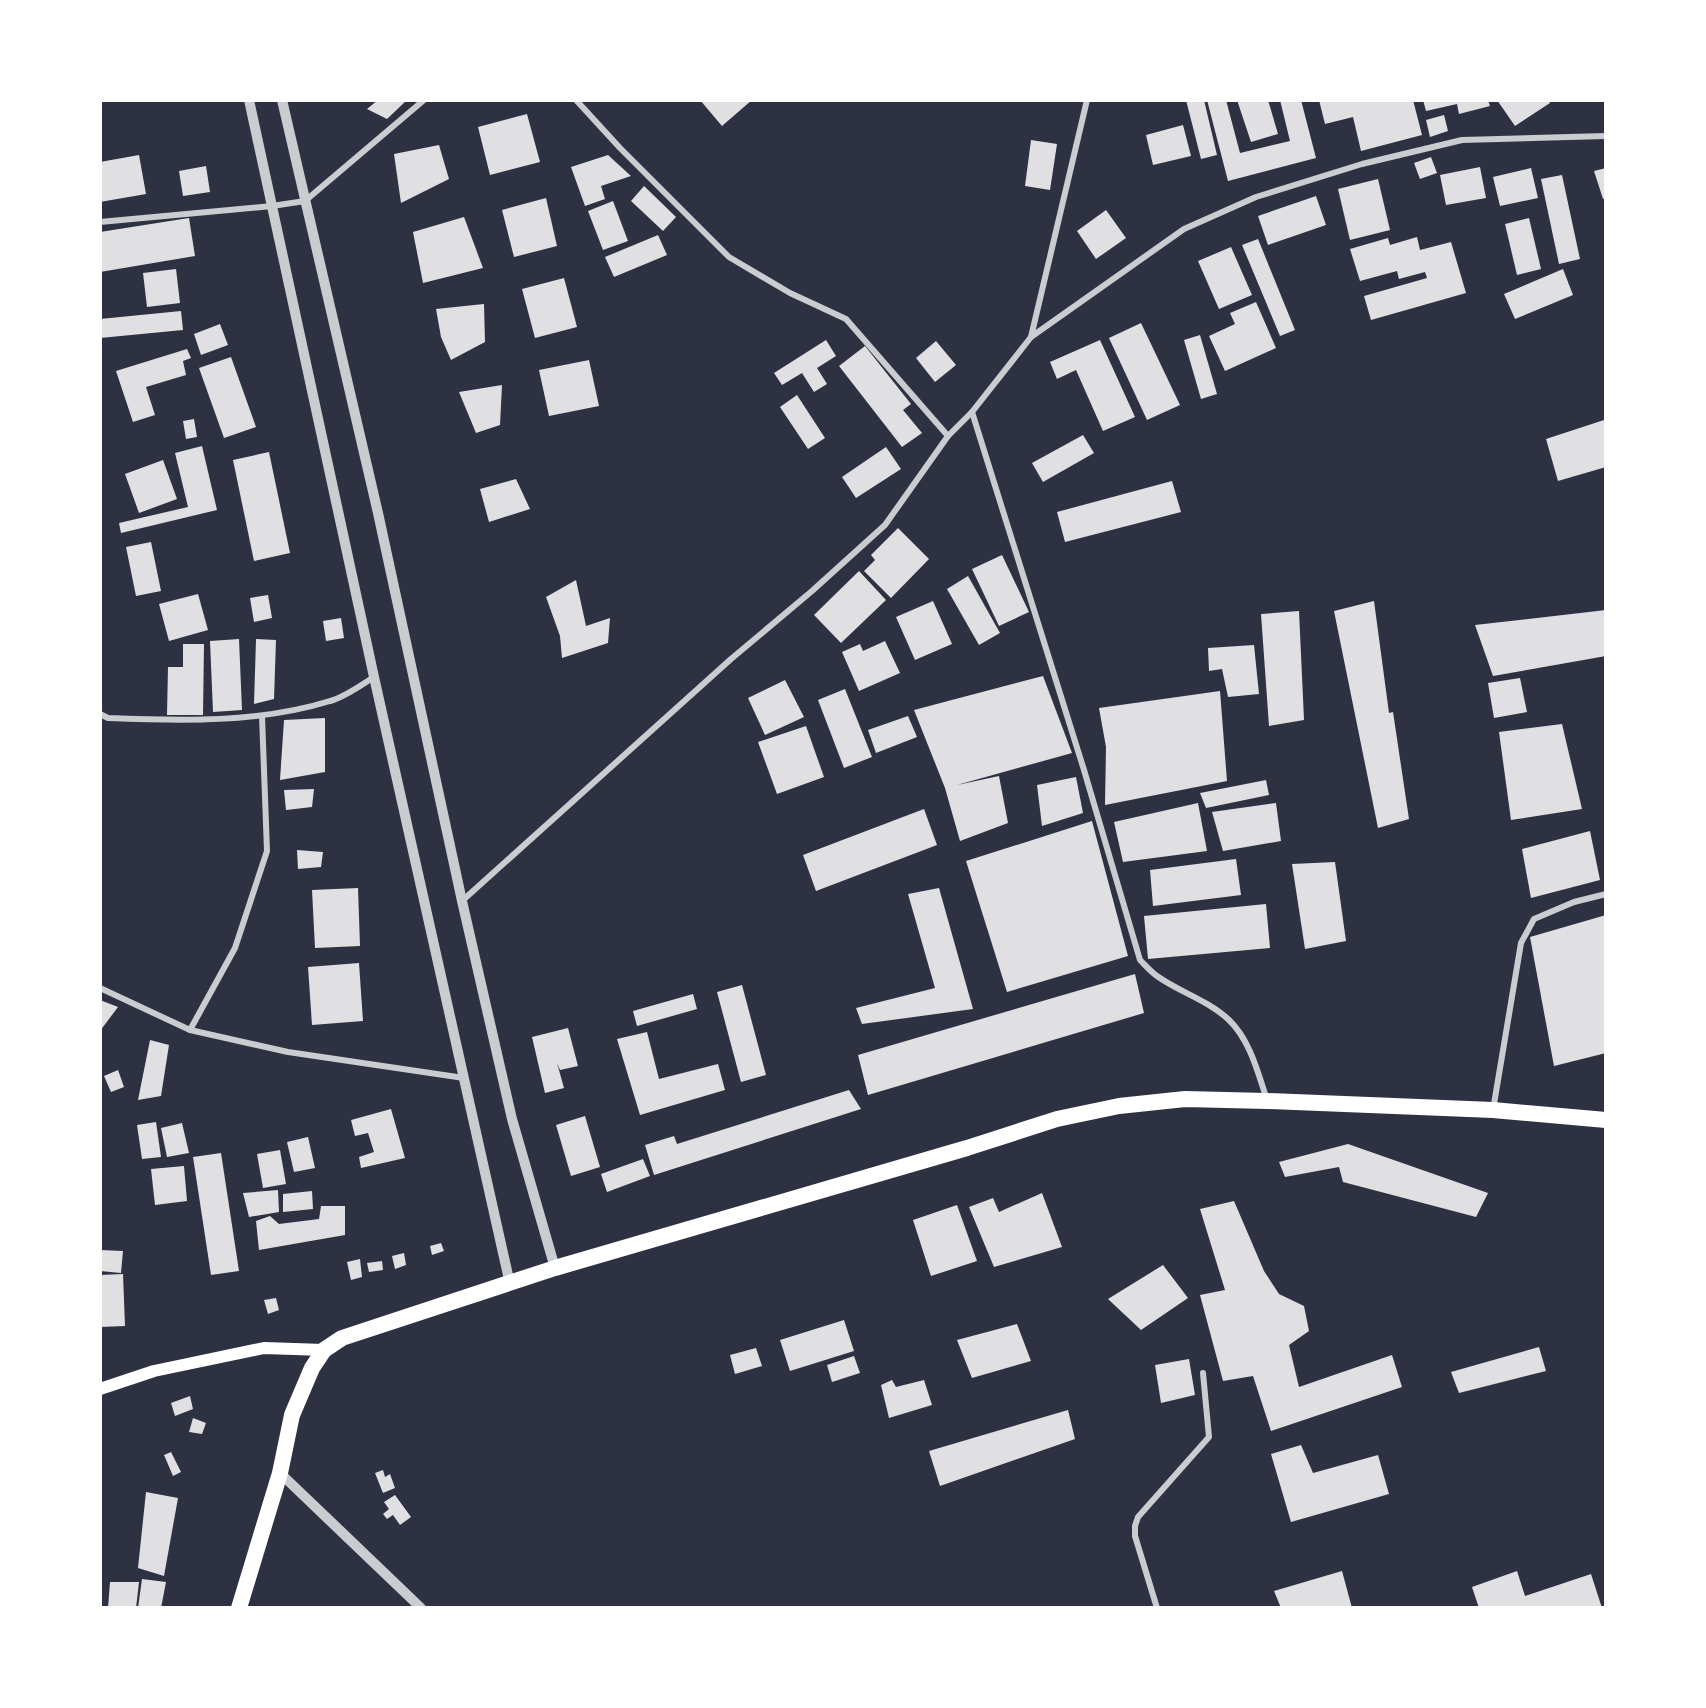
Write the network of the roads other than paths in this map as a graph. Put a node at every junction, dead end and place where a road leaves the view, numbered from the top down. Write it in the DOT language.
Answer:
graph roads {
  1 [pos="249,100"];
  2 [pos="282,100"];
  3 [pos="424,100"];
  4 [pos="576,100"];
  5 [pos="1087,100"];
  6 [pos="1605,136"];
  7 [pos="305,201"];
  8 [pos="272,206"];
  9 [pos="100,222"];
  10 [pos="1031,337"];
  11 [pos="972,412"];
  12 [pos="948,436"];
  13 [pos="374,677"];
  14 [pos="100,714"];
  15 [pos="262,716"];
  16 [pos="1605,894"];
  17 [pos="462,901"];
  18 [pos="100,988"];
  19 [pos="190,1030"];
  20 [pos="464,1078"];
  21 [pos="1267,1101"];
  22 [pos="1493,1110"];
  23 [pos="1605,1120"];
  24 [pos="555,1268"];
  25 [pos="510,1284"];
  26 [pos="324,1350"];
  27 [pos="1203,1373"];
  28 [pos="100,1389"];
  29 [pos="280,1473"];
  30 [pos="239,1608"];
  31 [pos="422,1608"];
  32 [pos="1157,1608"];
  1 -- 8 [label="street"];
  2 -- 7 [label="street"];
  3 -- 7 [label="street"];
  4 -- 12 [label="street"];
  5 -- 10 [label="street"];
  6 -- 10 [label="street"];
  7 -- 8 [label="street"];
  7 -- 17 [label="street"];
  8 -- 9 [label="street"];
  8 -- 13 [label="street"];
  10 -- 11 [label="street"];
  11 -- 12 [label="street"];
  11 -- 21 [label="street"];
  12 -- 17 [label="street"];
  13 -- 15 [label="street"];
  13 -- 20 [label="street"];
  14 -- 15 [label="street"];
  15 -- 19 [label="street"];
  16 -- 22 [label="street"];
  17 -- 24 [label="street"];
  18 -- 19 [label="street"];
  19 -- 20 [label="street"];
  20 -- 25 [label="street"];
  21 -- 22 [label="highway"];
  21 -- 24 [label="highway"];
  22 -- 23 [label="highway"];
  24 -- 25 [label="highway"];
  25 -- 26 [label="highway"];
  26 -- 28 [label="main road"];
  26 -- 29 [label="highway"];
  27 -- 32 [label="street"];
  29 -- 30 [label="highway"];
  29 -- 31 [label="street"];
}
